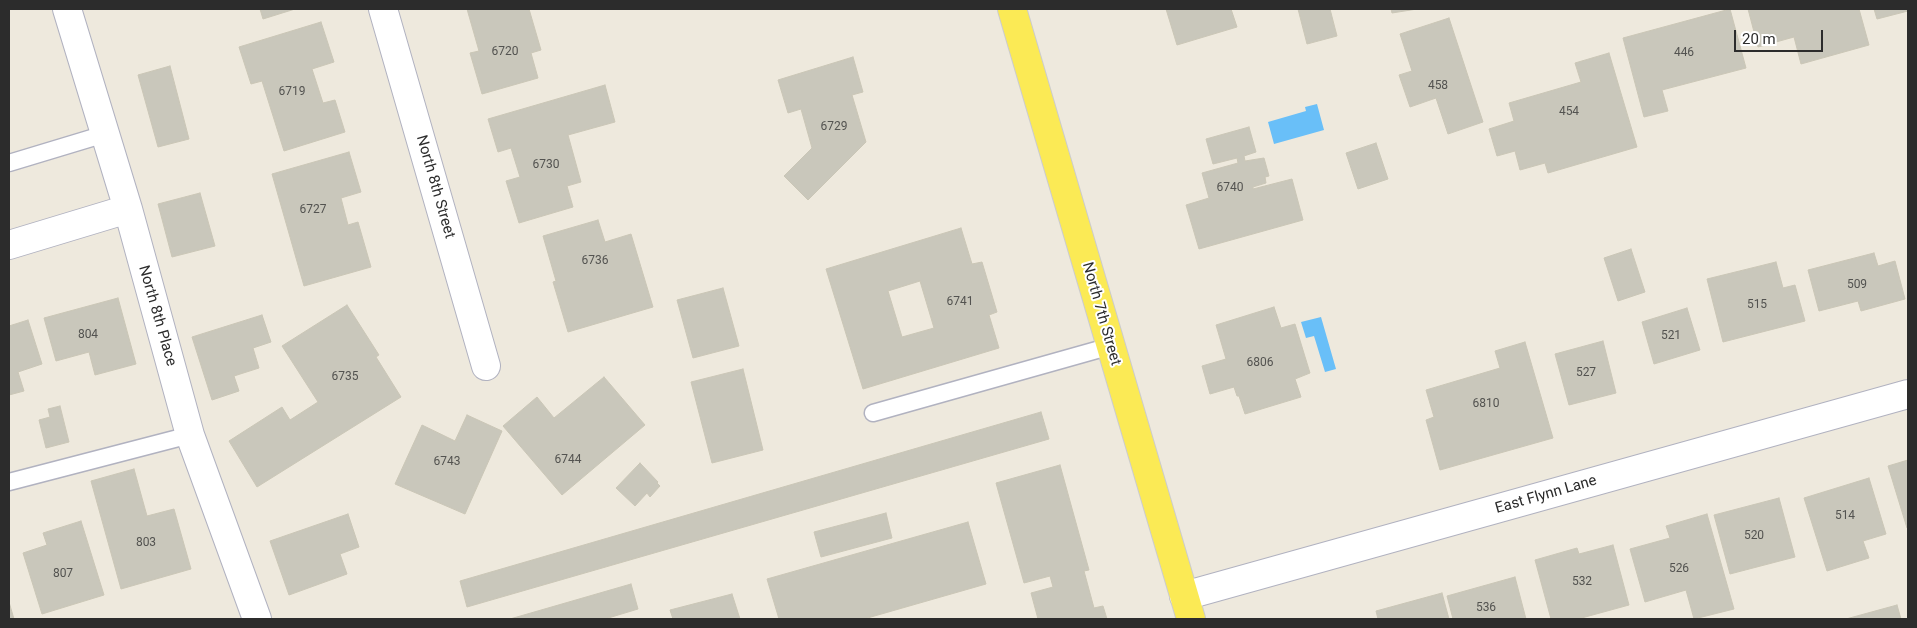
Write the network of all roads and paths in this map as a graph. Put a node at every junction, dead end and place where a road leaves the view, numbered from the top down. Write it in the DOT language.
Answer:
graph roads {
  1 [pos="67,9"];
  2 [pos="383,9"];
  3 [pos="1012,9"];
  4 [pos="105,134"];
  5 [pos="9,163"];
  6 [pos="128,210"];
  7 [pos="9,245"];
  8 [pos="1111,346"];
  9 [pos="486,366"];
  10 [pos="1908,394"];
  11 [pos="873,413"];
  12 [pos="190,435"];
  13 [pos="9,482"];
  14 [pos="1188,608"];
  15 [pos="257,619"];
  1 -- 4 [label="street, North 8th Place"];
  2 -- 9 [label="street, North 8th Street"];
  3 -- 8 [label="main road, North 7th Street"];
  4 -- 5 [label="lane"];
  4 -- 6 [label="street, North 8th Place"];
  6 -- 7 [label="street"];
  6 -- 12 [label="street, North 8th Place"];
  8 -- 11 [label="lane"];
  8 -- 14 [label="main road, North 7th Street"];
  10 -- 14 [label="street, East Flynn Lane"];
  12 -- 13 [label="lane"];
  12 -- 15 [label="street, North 8th Place"];
}
